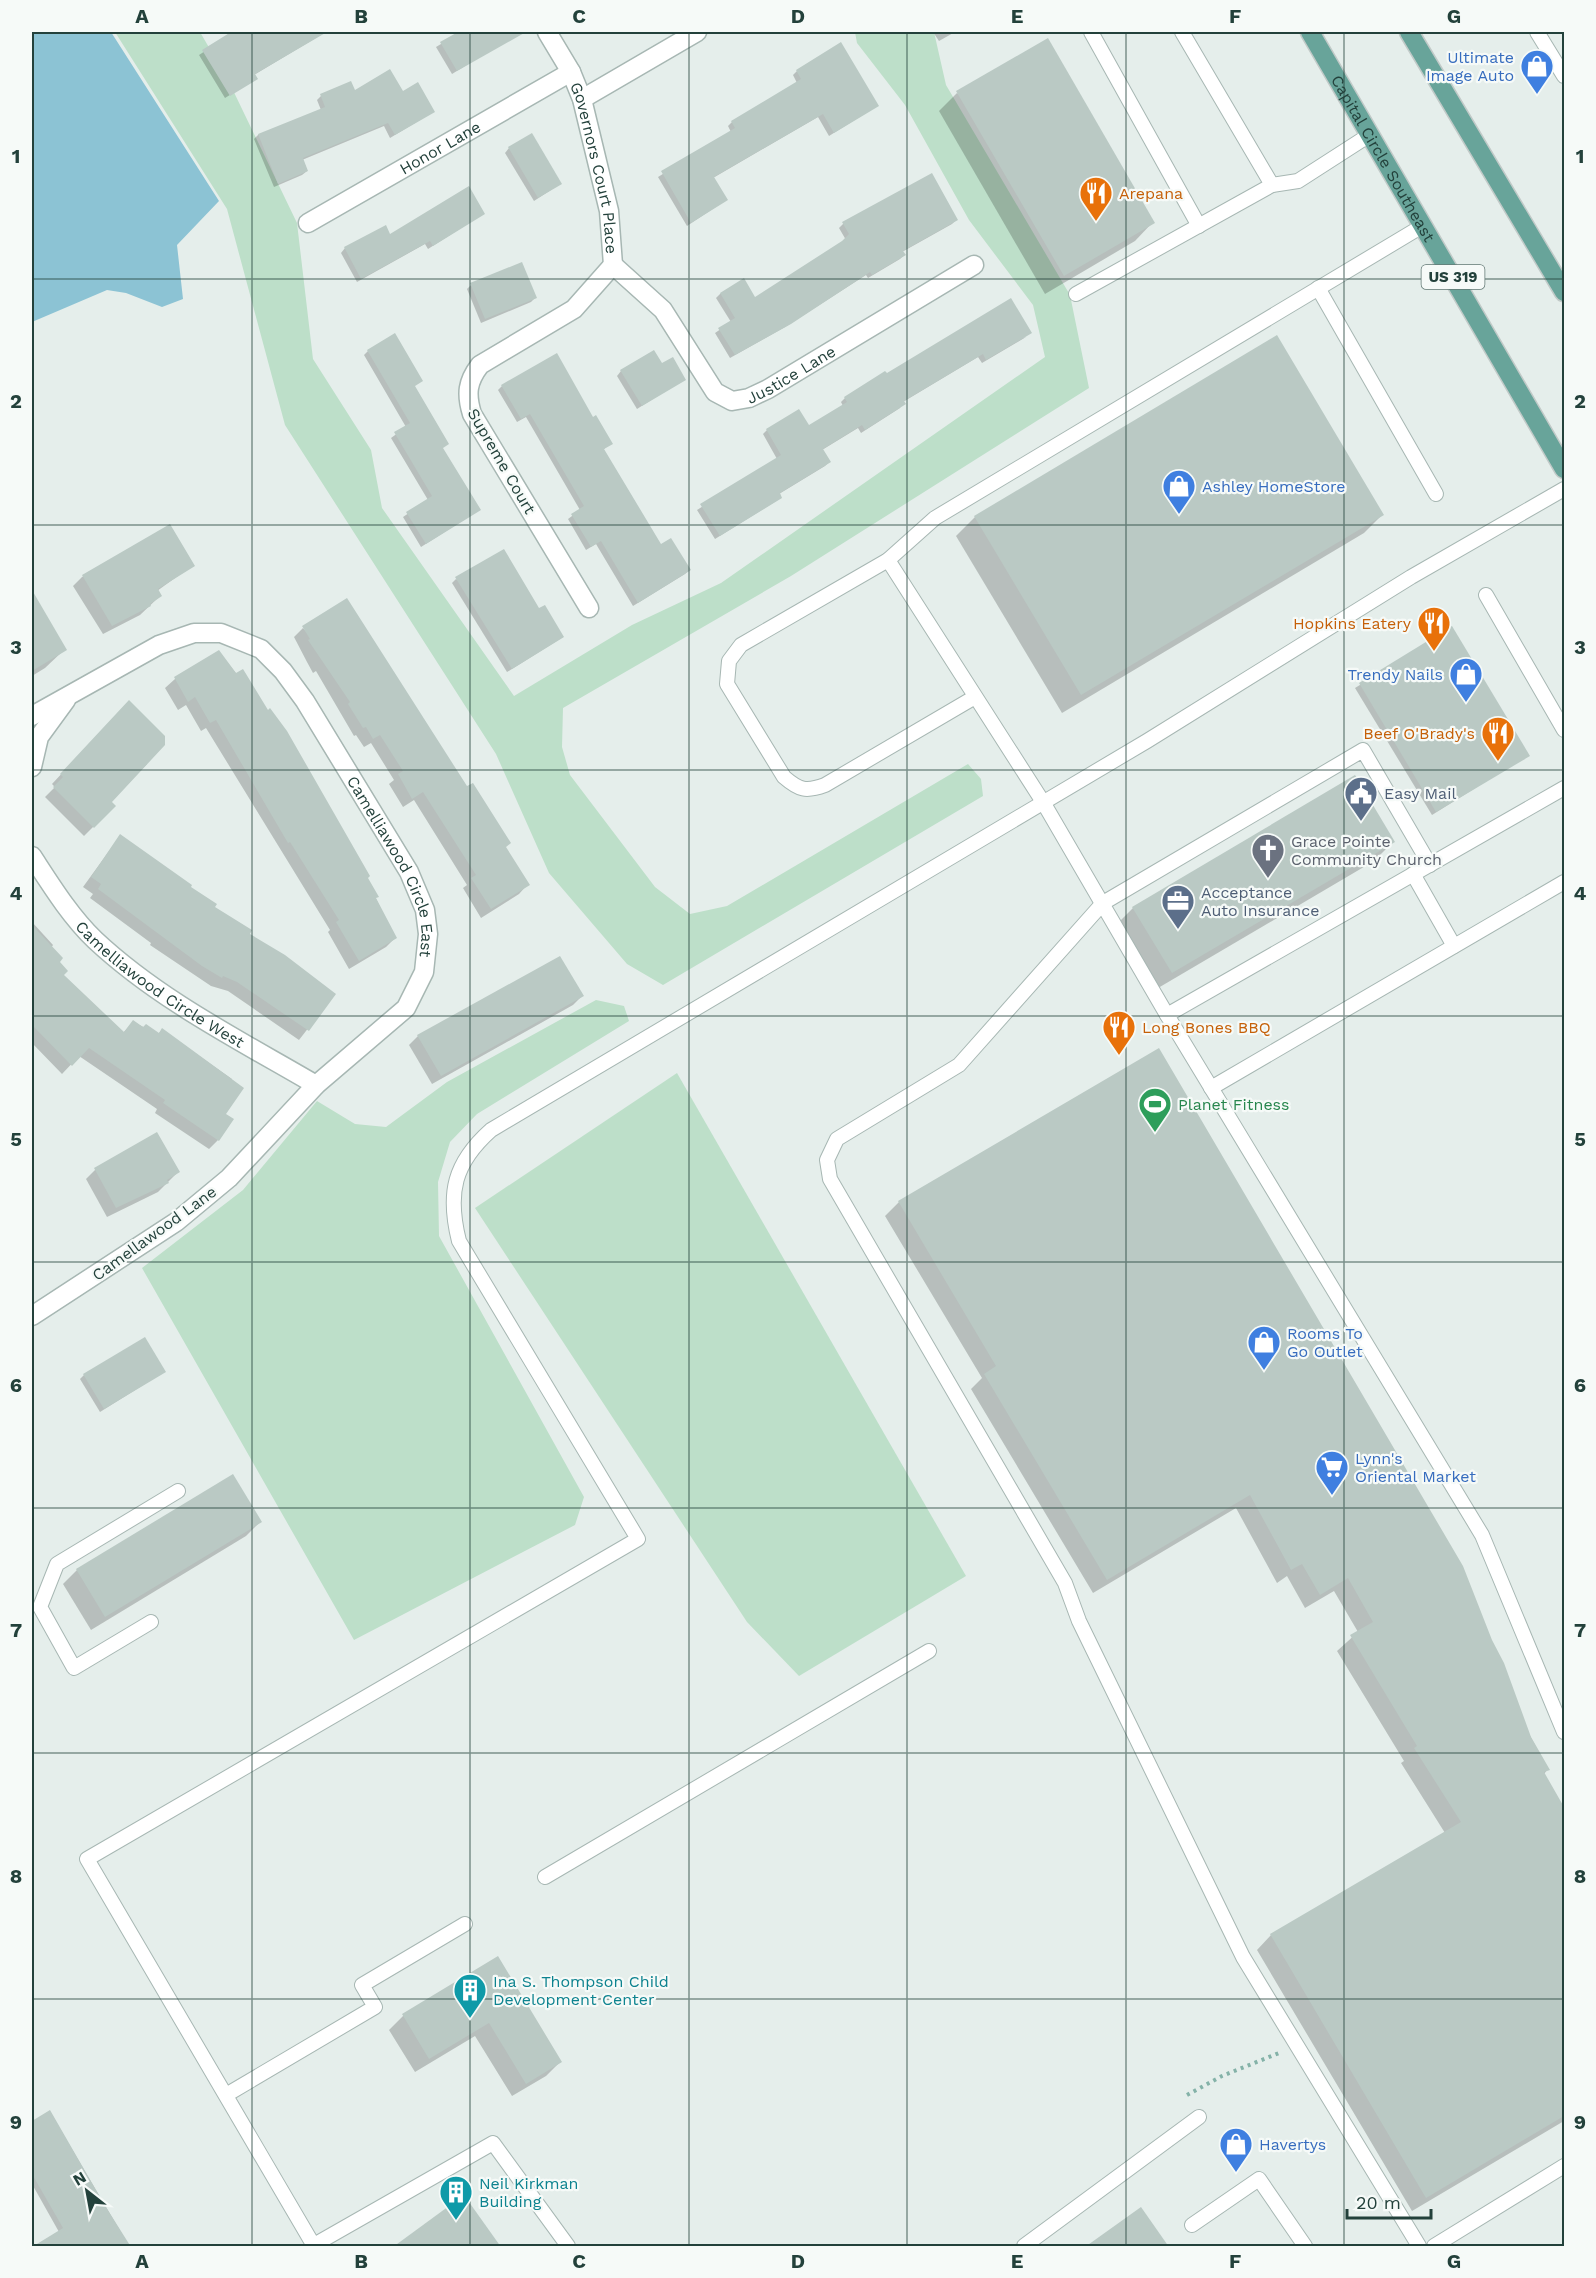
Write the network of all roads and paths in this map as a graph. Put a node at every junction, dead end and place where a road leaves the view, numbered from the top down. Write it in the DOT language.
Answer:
graph roads {
  1 [pos="547,32"];
  2 [pos="697,32"];
  3 [pos="1090,32"];
  4 [pos="1182,32"];
  5 [pos="1310,32"];
  6 [pos="1409,32"];
  7 [pos="1537,32"];
  8 [pos="571,72"];
  9 [pos="1564,76"];
  10 [pos="582,99"];
  11 [pos="1371,134"];
  12 [pos="1272,185"];
  13 [pos="308,223"];
  14 [pos="1199,225"];
  15 [pos="1424,225"];
  16 [pos="614,265"];
  17 [pos="974,265"];
  18 [pos="1318,288"];
  19 [pos="1564,292"];
  20 [pos="1076,294"];
  21 [pos="1564,469"];
  22 [pos="1564,489"];
  23 [pos="1436,494"];
  24 [pos="888,560"];
  25 [pos="1486,596"];
  26 [pos="589,608"];
  27 [pos="69,696"];
  28 [pos="975,697"];
  29 [pos="32,716"];
  30 [pos="1564,730"];
  31 [pos="32,767"];
  32 [pos="1564,788"];
  33 [pos="1043,802"];
  34 [pos="32,856"];
  35 [pos="1430,865"];
  36 [pos="1413,874"];
  37 [pos="1564,882"];
  38 [pos="1102,903"];
  39 [pos="1454,946"];
  40 [pos="1167,1015"];
  41 [pos="316,1085"];
  42 [pos="1211,1088"];
  43 [pos="32,1316"];
  44 [pos="178,1491"];
  45 [pos="151,1622"];
  46 [pos="929,1651"];
  47 [pos="1564,1732"];
  48 [pos="545,1877"];
  49 [pos="465,1924"];
  50 [pos="1296,2045"];
  51 [pos="1187,2095"];
  52 [pos="226,2096"];
  53 [pos="1199,2116"];
  54 [pos="1564,2166"];
  55 [pos="1192,2225"];
  56 [pos="314,2246"];
  57 [pos="567,2247"];
  58 [pos="1024,2247"];
  59 [pos="1305,2247"];
  60 [pos="1419,2247"];
  61 [pos="1434,2247"];
  1 -- 8 [label="street, Governors Court Place"];
  2 -- 10 [label="street"];
  3 -- 14 [label="lane"];
  4 -- 12 [label="lane"];
  5 -- 11 [label="main road, Capital Circle Southeast / US 319"];
  6 -- 19 [label="main road"];
  7 -- 9 [label="lane"];
  8 -- 10 [label="street, Governors Court Place"];
  8 -- 13 [label="street, Honor Lane"];
  10 -- 16 [label="street, Governors Court Place"];
  11 -- 12 [label="lane"];
  11 -- 15 [label="main road, Capital Circle Southeast / US 319"];
  12 -- 14 [label="lane"];
  14 -- 20 [label="lane"];
  15 -- 18 [label="lane"];
  15 -- 21 [label="main road, Capital Circle Southeast / US 319"];
  16 -- 17 [label="street, Justice Lane"];
  16 -- 26 [label="street, Supreme Court"];
  18 -- 23 [label="lane"];
  18 -- 24 [label="lane"];
  22 -- 33 [label="lane"];
  24 -- 28 [label="lane"];
  24 -- 28 [label="lane"];
  25 -- 30 [label="lane"];
  27 -- 29 [label="street"];
  27 -- 31 [label="street"];
  27 -- 41 [label="street, Camelliawood Circle East"];
  28 -- 33 [label="lane"];
  32 -- 35 [label="lane"];
  33 -- 38 [label="lane"];
  33 -- 52 [label="lane"];
  34 -- 41 [label="street, Camelliawood Circle West"];
  35 -- 36 [label="lane"];
  35 -- 38 [label="lane"];
  36 -- 39 [label="lane"];
  36 -- 40 [label="lane"];
  37 -- 39 [label="lane"];
  38 -- 40 [label="lane"];
  38 -- 50 [label="lane"];
  39 -- 42 [label="lane"];
  40 -- 42 [label="lane"];
  41 -- 43 [label="street, Camellawood Lane"];
  42 -- 47 [label="lane"];
  44 -- 45 [label="lane"];
  46 -- 48 [label="lane"];
  49 -- 52 [label="lane"];
  50 -- 51 [label="path"];
  50 -- 60 [label="lane"];
  52 -- 56 [label="lane"];
  53 -- 58 [label="lane"];
  54 -- 61 [label="lane"];
  55 -- 59 [label="lane"];
  56 -- 57 [label="lane"];
}
